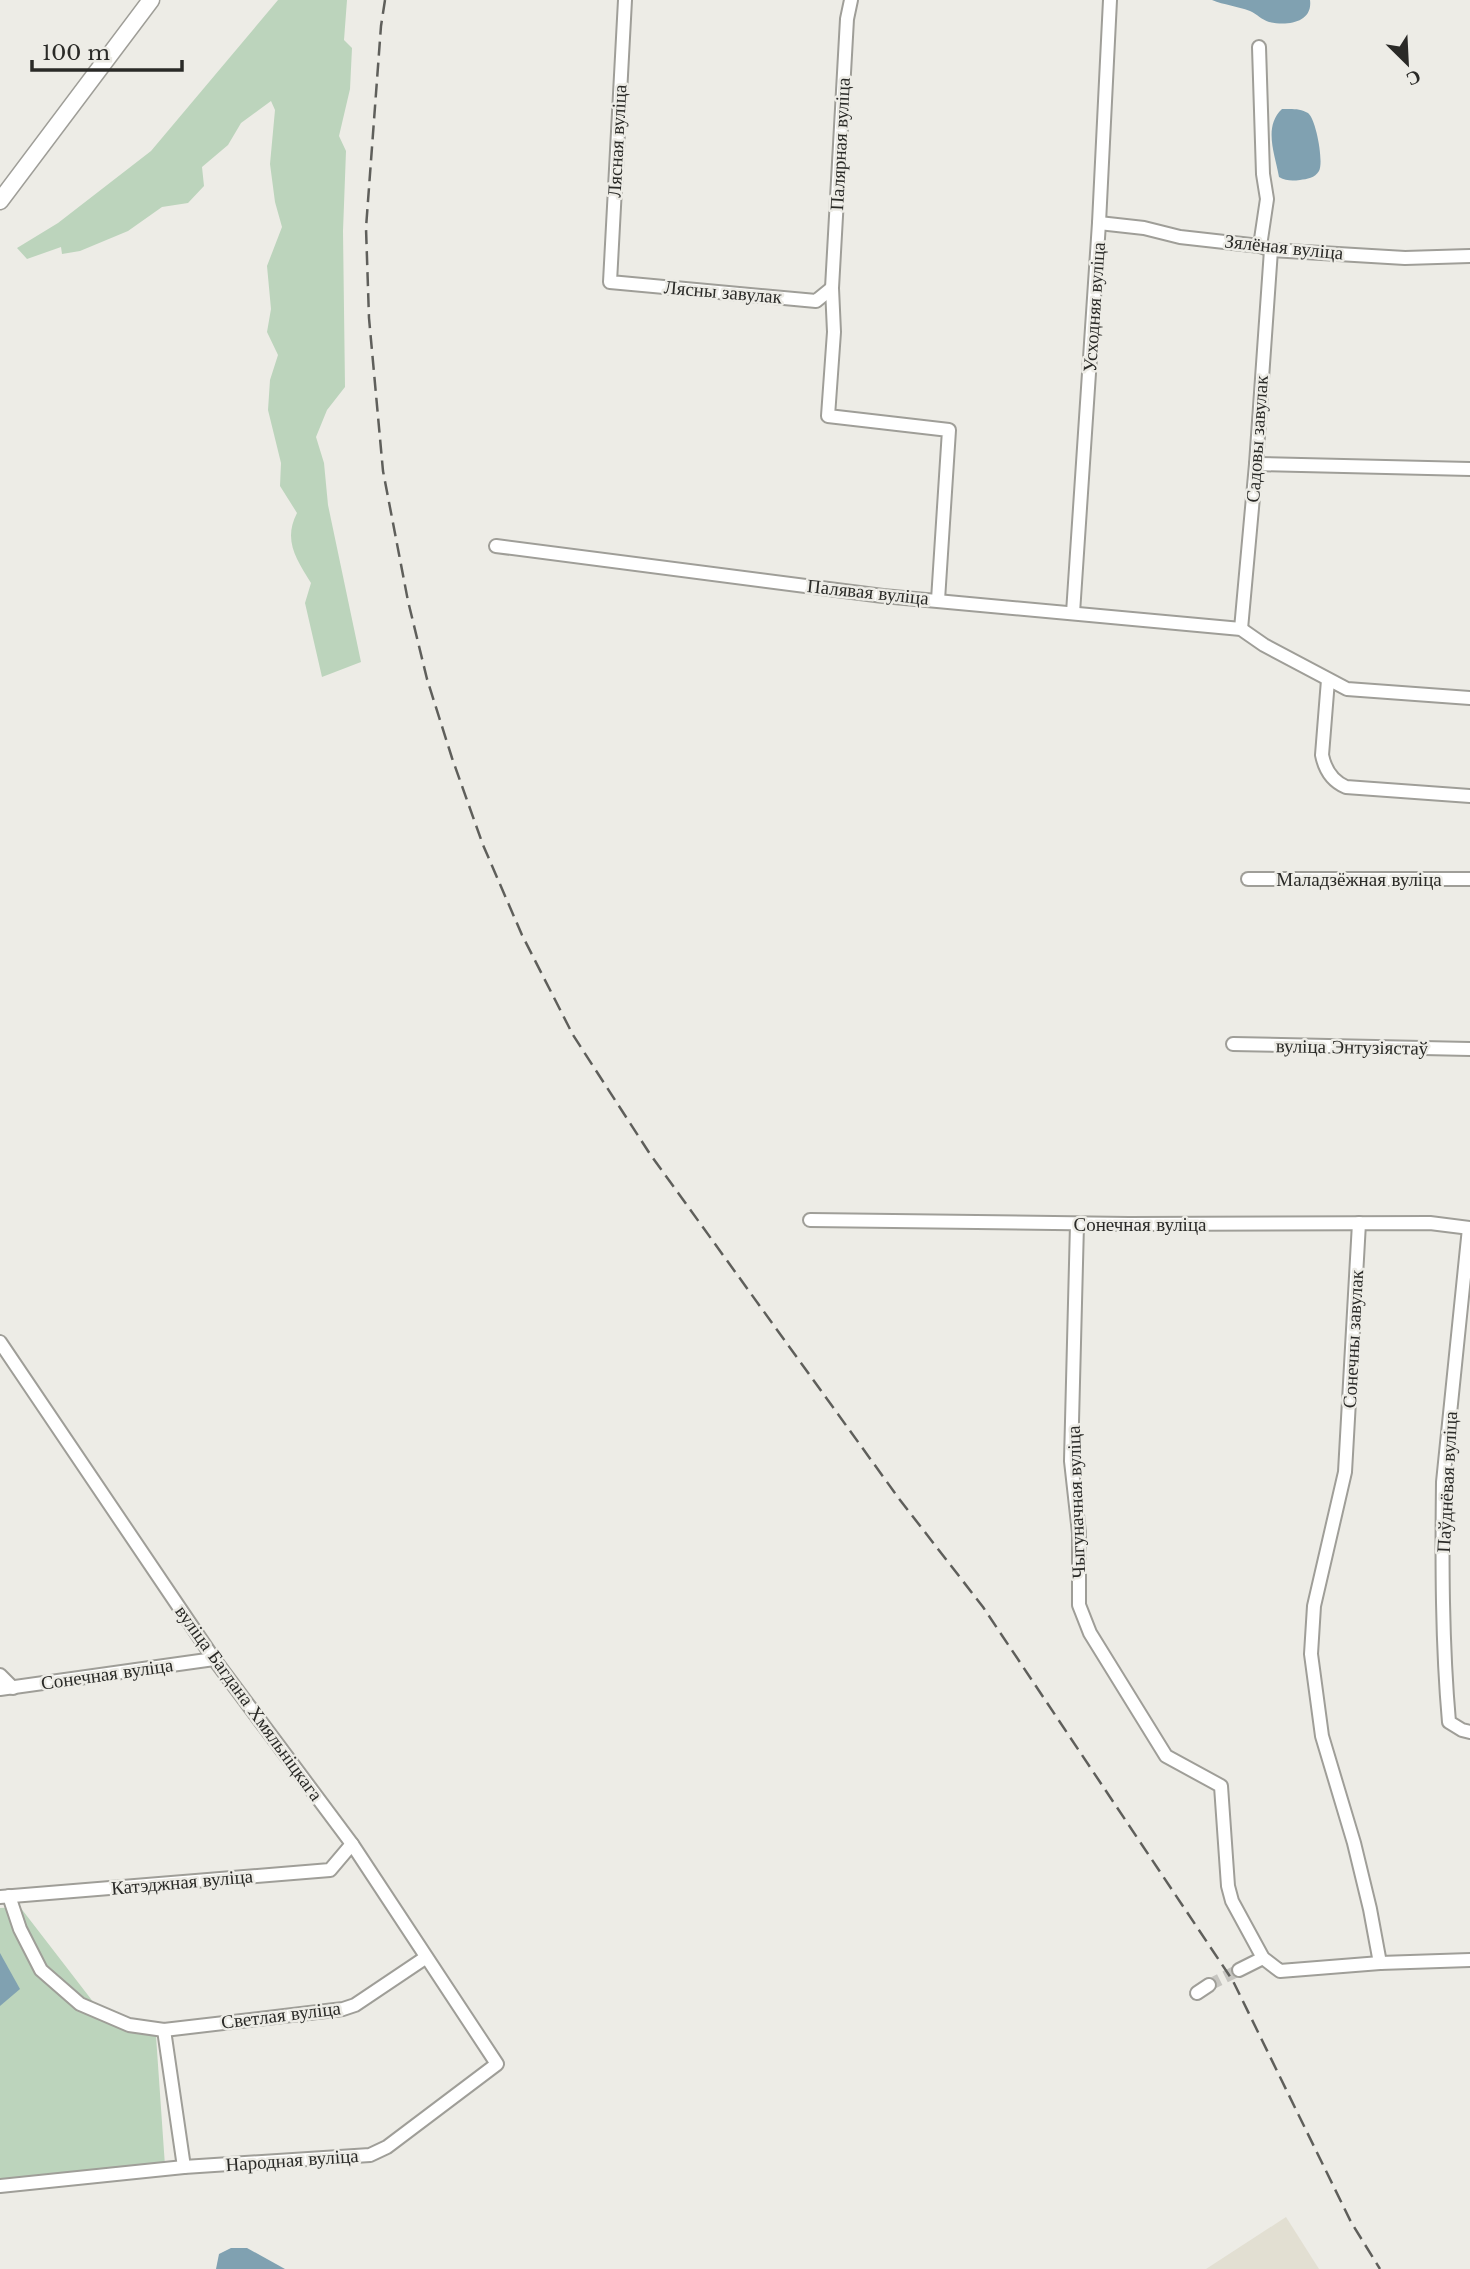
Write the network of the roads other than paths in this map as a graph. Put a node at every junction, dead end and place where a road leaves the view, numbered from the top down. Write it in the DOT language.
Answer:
graph roads {
  1 [pos="151,0"];
  2 [pos="625,0"];
  3 [pos="851,0"];
  4 [pos="1110,0"];
  5 [pos="1259,47"];
  6 [pos="0,201"];
  7 [pos="1099,223"];
  8 [pos="1265,248"];
  9 [pos="1470,256"];
  10 [pos="610,282"];
  11 [pos="832,288"];
  12 [pos="816,301"];
  13 [pos="834,332"];
  14 [pos="1256,464"];
  15 [pos="1470,469"];
  16 [pos="496,546"];
  17 [pos="938,600"];
  18 [pos="1073,613"];
  19 [pos="1241,628"];
  20 [pos="1328,680"];
  21 [pos="1470,698"];
  22 [pos="1470,796"];
  23 [pos="1470,879"];
  24 [pos="1248,880"];
  25 [pos="1234,1044"];
  26 [pos="1470,1049"];
  27 [pos="810,1220"];
  28 [pos="1359,1223"];
  29 [pos="1077,1224"];
  30 [pos="1469,1228"];
  31 [pos="0,1342"];
  32 [pos="214,1659"];
  33 [pos="0,1675"];
  34 [pos="6,1688"];
  35 [pos="1466,1731"];
  36 [pos="352,1844"];
  37 [pos="5,1896"];
  38 [pos="425,1958"];
  39 [pos="1263,1958"];
  40 [pos="1470,1960"];
  41 [pos="1380,1963"];
  42 [pos="1239,1970"];
  43 [pos="1209,1985"];
  44 [pos="1197,1993"];
  45 [pos="164,2030"];
  46 [pos="497,2064"];
  47 [pos="184,2167"];
  48 [pos="0,2186"];
  1 -- 6 [label="street"];
  2 -- 10 [label="street, Лясная вуліца"];
  3 -- 11 [label="street, Палярная вуліца"];
  4 -- 7 [label="street, Усходняя вуліца"];
  5 -- 8 [label="street, Садовы завулак"];
  7 -- 8 [label="street, Зялёная вуліца"];
  7 -- 18 [label="street, Усходняя вуліца"];
  8 -- 9 [label="street, Зялёная вуліца"];
  8 -- 14 [label="street, Садовы завулак"];
  10 -- 12 [label="street, Лясны завулак"];
  11 -- 12 [label="street"];
  11 -- 13 [label="street, Палярная вуліца"];
  12 -- 13 [label="street"];
  13 -- 17 [label="street, Палярная вуліца"];
  14 -- 15 [label="street"];
  14 -- 19 [label="street, Садовы завулак"];
  16 -- 17 [label="street, Палявая вуліца"];
  17 -- 18 [label="street, Палявая вуліца"];
  18 -- 19 [label="street, Палявая вуліца"];
  19 -- 20 [label="street"];
  20 -- 21 [label="street"];
  20 -- 22 [label="street"];
  23 -- 24 [label="street, Маладзёжная вуліца"];
  25 -- 26 [label="street, вуліца Энтузіястаў"];
  27 -- 29 [label="street, Сонечная вуліца"];
  28 -- 29 [label="street, Сонечная вуліца"];
  28 -- 30 [label="street, Сонечная вуліца"];
  28 -- 41 [label="street, Сонечны завулак"];
  29 -- 39 [label="street, Чыгуначная вуліца"];
  30 -- 35 [label="street, Паўднёвая вуліца"];
  31 -- 32 [label="street, вуліца Багдана Хмяльніцкага"];
  32 -- 34 [label="street, Сонечная вуліца"];
  32 -- 36 [label="street, вуліца Багдана Хмяльніцкага"];
  33 -- 34 [label="street"];
  36 -- 37 [label="street, Катэджная вуліца"];
  36 -- 38 [label="street, вуліца Багдана Хмяльніцкага"];
  37 -- 45 [label="street, Светлая вуліца"];
  38 -- 45 [label="street, Светлая вуліца"];
  38 -- 46 [label="street, вуліца Багдана Хмяльніцкага"];
  39 -- 41 [label="street"];
  39 -- 42 [label="street"];
  40 -- 41 [label="street"];
  43 -- 44 [label="street"];
  45 -- 47 [label="street"];
  46 -- 47 [label="street, Народная вуліца"];
  47 -- 48 [label="street, Народная вуліца"];
}
